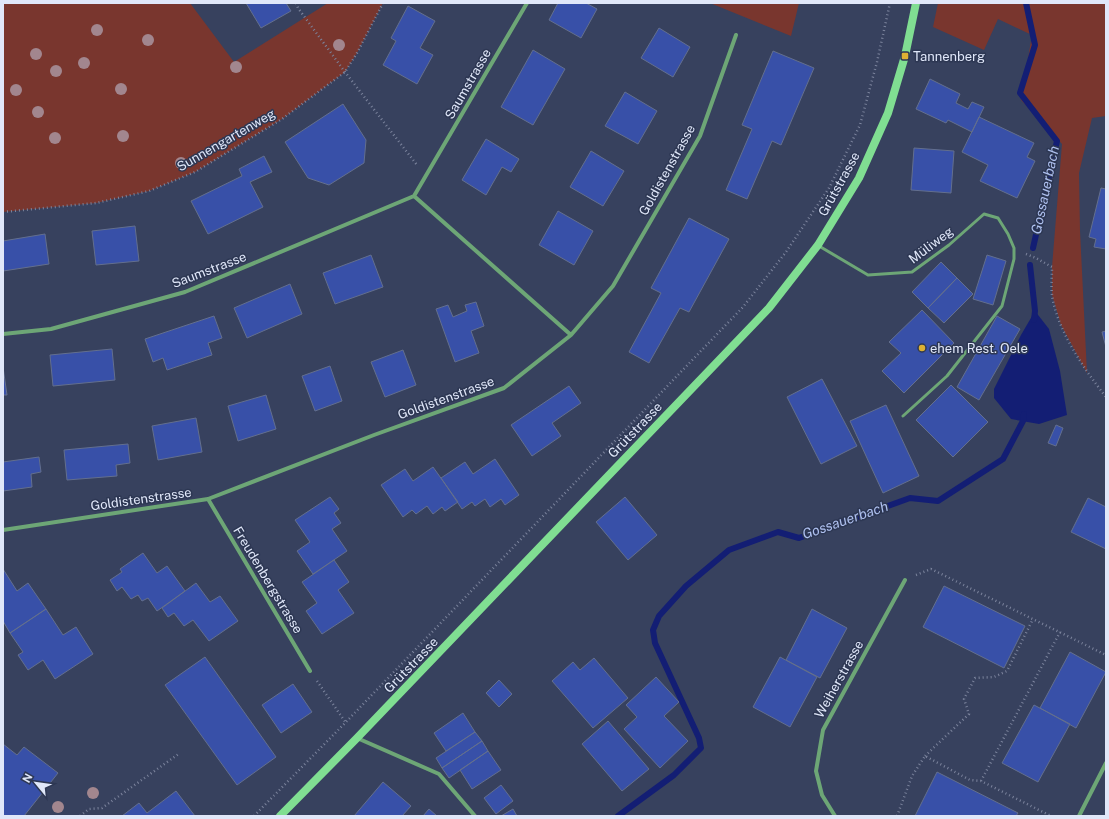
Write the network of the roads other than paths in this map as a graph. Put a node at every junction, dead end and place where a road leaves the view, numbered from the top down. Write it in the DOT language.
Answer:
graph roads {
  1 [pos="527,3"];
  2 [pos="916,3"];
  3 [pos="736,35"];
  4 [pos="414,196"];
  5 [pos="818,245"];
  6 [pos="3,334"];
  7 [pos="571,335"];
  8 [pos="903,416"];
  9 [pos="208,499"];
  10 [pos="3,530"];
  11 [pos="905,580"];
  12 [pos="310,671"];
  13 [pos="357,738"];
  14 [pos="1106,763"];
  15 [pos="280,816"];
  16 [pos="475,816"];
  17 [pos="835,816"];
  18 [pos="1079,816"];
  1 -- 4 [label="street, Saumstrasse"];
  2 -- 5 [label="main road, Grütstrasse"];
  3 -- 7 [label="street, Goldistenstrasse"];
  4 -- 6 [label="street, Saumstrasse"];
  4 -- 7 [label="street"];
  5 -- 8 [label="lane, Müliweg"];
  5 -- 13 [label="main road, Grütstrasse"];
  7 -- 9 [label="street, Goldistenstrasse"];
  9 -- 10 [label="street, Goldistenstrasse"];
  9 -- 12 [label="street, Freudenbergstrasse"];
  11 -- 17 [label="street, Weiherstrasse"];
  13 -- 15 [label="main road, Grütstrasse"];
  13 -- 16 [label="street"];
  14 -- 18 [label="street"];
}
